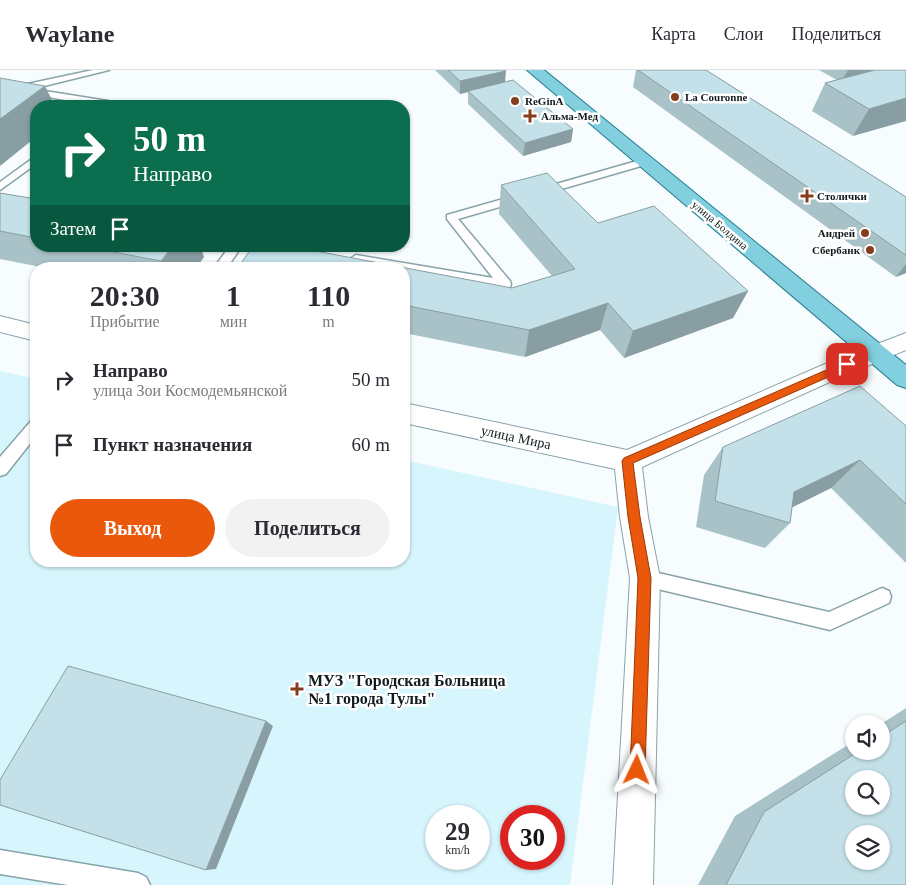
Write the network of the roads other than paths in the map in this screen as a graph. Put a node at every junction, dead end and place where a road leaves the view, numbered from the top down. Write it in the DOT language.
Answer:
graph roads {
  1 [pos="105,70"];
  2 [pos="535,70"];
  3 [pos="0,85"];
  4 [pos="18,89"];
  5 [pos="84,100"];
  6 [pos="0,101"];
  7 [pos="644,162"];
  8 [pos="30,164"];
  9 [pos="0,187"];
  10 [pos="348,258"];
  11 [pos="372,262"];
  12 [pos="410,268"];
  13 [pos="0,324"];
  14 [pos="30,332"];
  15 [pos="906,342"];
  16 [pos="875,353"];
  17 [pos="906,379"];
  18 [pos="410,414"];
  19 [pos="30,432"];
  20 [pos="628,461"];
  21 [pos="0,469"];
  22 [pos="645,578"];
  23 [pos="882,597"];
  24 [pos="0,862"];
  25 [pos="138,885"];
  26 [pos="632,885"];
  1 -- 4 [label="lane"];
  2 -- 7 [label="main road, улица Болдина"];
  3 -- 4 [label="lane"];
  4 -- 5 [label="lane"];
  4 -- 6 [label="lane"];
  7 -- 12 [label="lane"];
  7 -- 16 [label="main road, улица Болдина"];
  8 -- 9 [label="lane"];
  10 -- 11 [label="lane"];
  13 -- 14 [label="street"];
  15 -- 16 [label="street"];
  16 -- 17 [label="main road, улица Болдина"];
  16 -- 20 [label="street"];
  18 -- 20 [label="street, улица Мира"];
  19 -- 21 [label="lane"];
  20 -- 22 [label="street"];
  22 -- 23 [label="lane"];
  22 -- 26 [label="street"];
  24 -- 25 [label="lane"];
}
